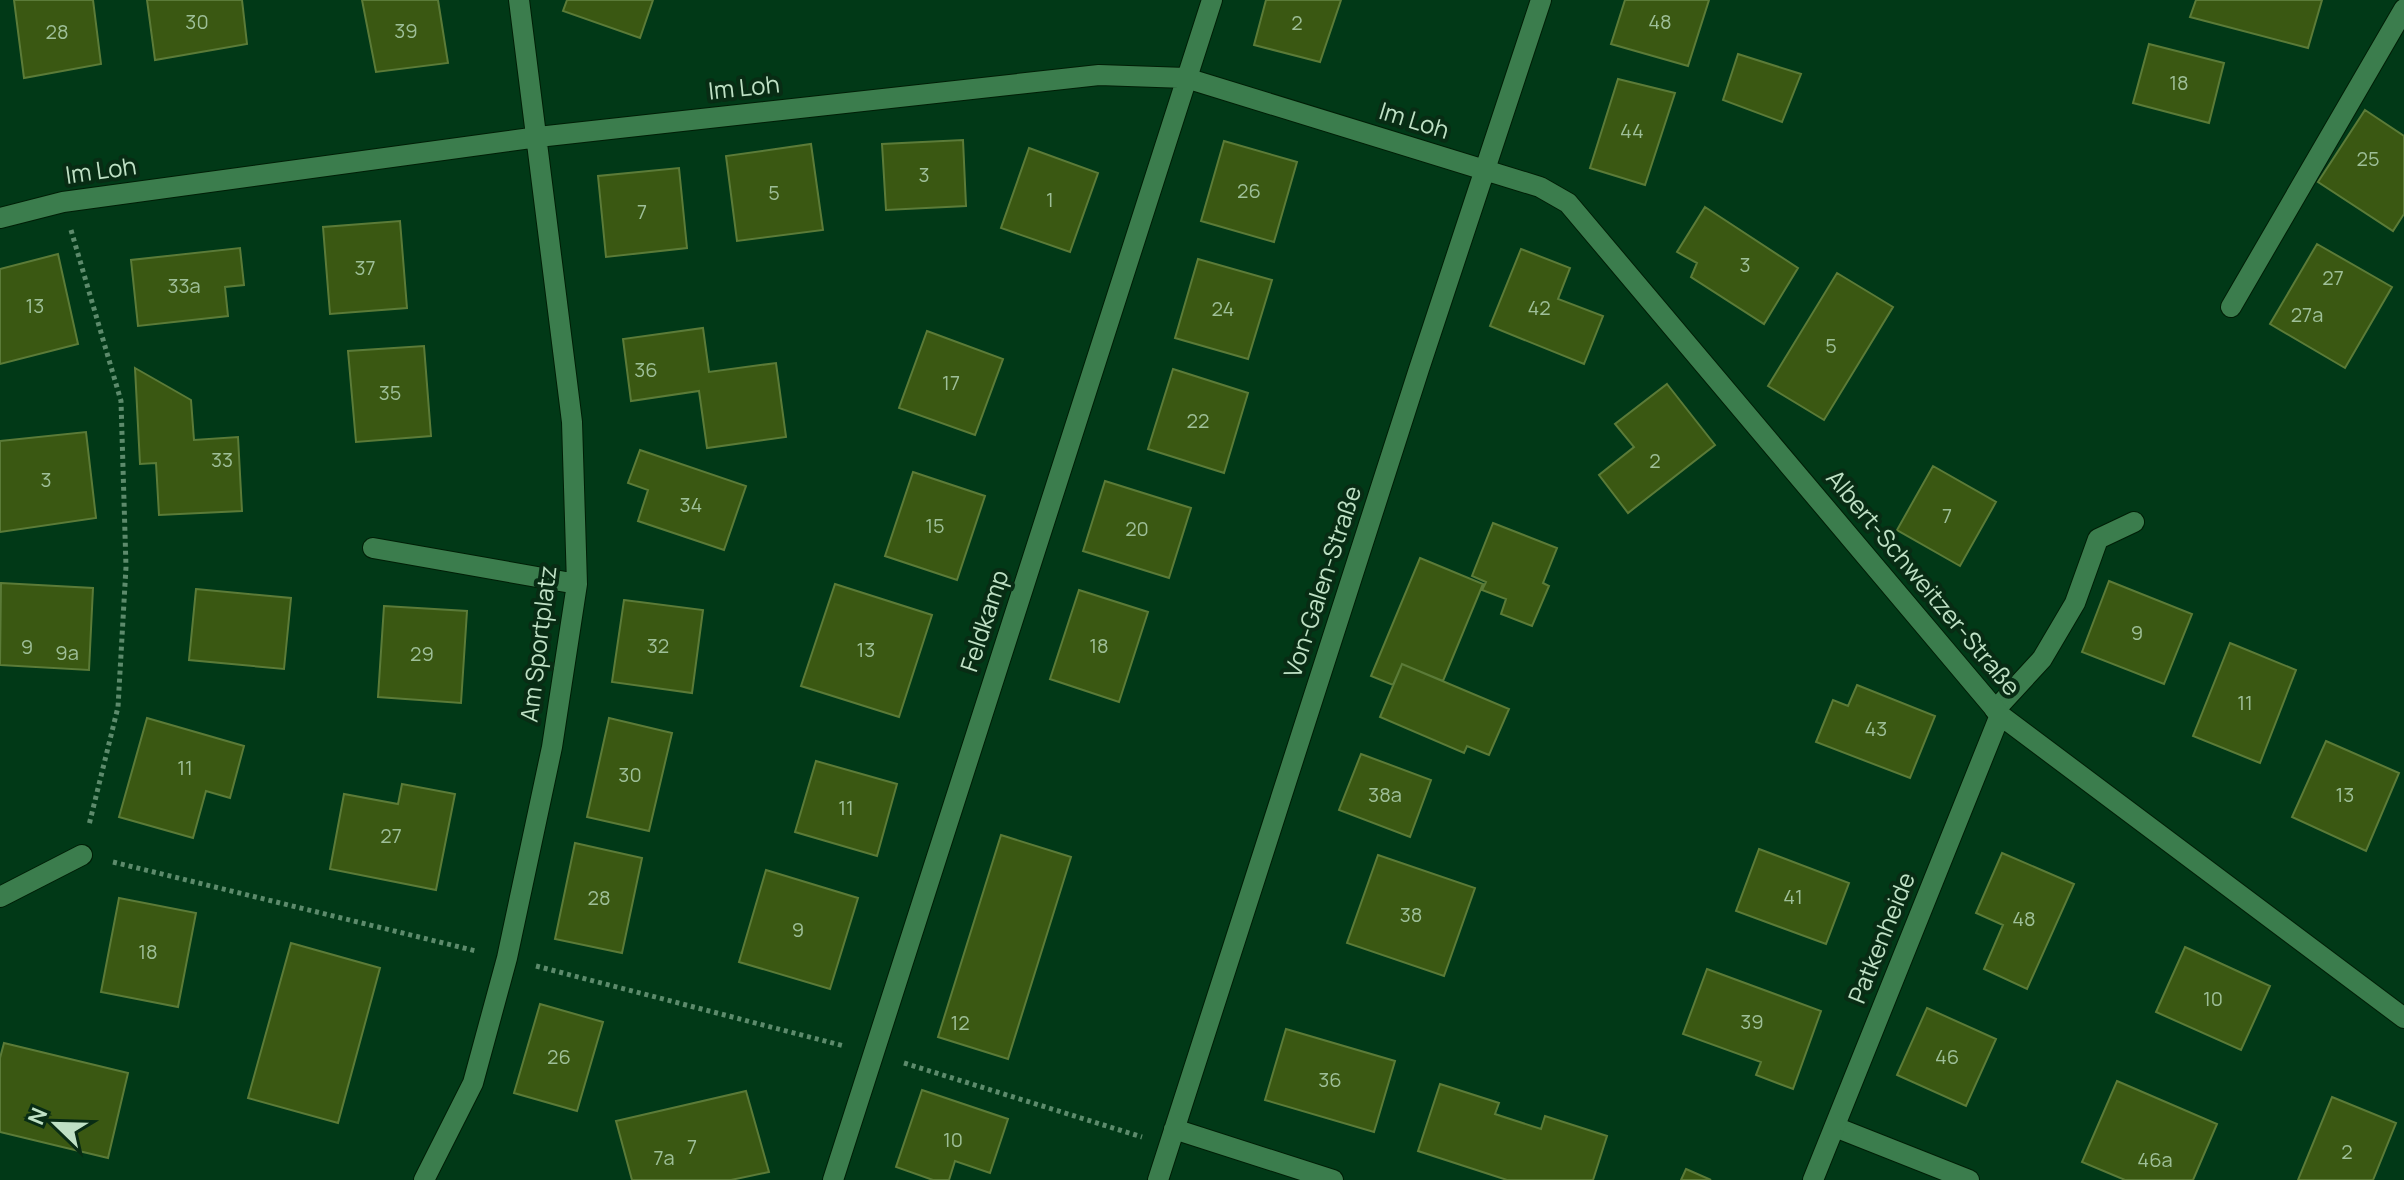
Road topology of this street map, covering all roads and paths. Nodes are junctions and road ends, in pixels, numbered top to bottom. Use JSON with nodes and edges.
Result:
{"nodes":[{"id":1,"x":519,"y":0,"type":"edge"},
{"id":2,"x":1212,"y":0,"type":"edge"},
{"id":3,"x":1541,"y":0,"type":"edge"},
{"id":4,"x":2404,"y":9,"type":"edge"},
{"id":5,"x":1186,"y":78,"type":"junction"},
{"id":6,"x":538,"y":137,"type":"junction"},
{"id":7,"x":1486,"y":170,"type":"junction"},
{"id":8,"x":63,"y":202,"type":"junction"},
{"id":9,"x":0,"y":218,"type":"edge"},
{"id":10,"x":2231,"y":307,"type":"dead end"},
{"id":11,"x":2134,"y":522,"type":"dead end"},
{"id":12,"x":373,"y":548,"type":"dead end"},
{"id":13,"x":577,"y":584,"type":"junction"},
{"id":14,"x":1997,"y":713,"type":"junction"},
{"id":15,"x":82,"y":855,"type":"junction"},
{"id":16,"x":0,"y":897,"type":"edge"},
{"id":17,"x":507,"y":958,"type":"junction"},
{"id":18,"x":2404,"y":1018,"type":"edge"},
{"id":19,"x":1835,"y":1127,"type":"junction"},
{"id":20,"x":1174,"y":1129,"type":"junction"},
{"id":21,"x":424,"y":1180,"type":"edge"},
{"id":22,"x":833,"y":1180,"type":"edge"},
{"id":23,"x":1158,"y":1180,"type":"edge"},
{"id":24,"x":1333,"y":1180,"type":"edge"},
{"id":25,"x":1813,"y":1180,"type":"edge"},
{"id":26,"x":1969,"y":1180,"type":"edge"}],
"edges":[{"from":1,"to":6,"type":"street","name":"Am Sportplatz"},
{"from":2,"to":5,"type":"street","name":"Feldkamp"},
{"from":3,"to":7,"type":"street","name":"Von-Galen-Straße"},
{"from":4,"to":10,"type":"street"},
{"from":5,"to":6,"type":"street","name":"Im Loh"},
{"from":5,"to":7,"type":"street","name":"Im Loh"},
{"from":5,"to":22,"type":"street","name":"Feldkamp"},
{"from":6,"to":8,"type":"street","name":"Im Loh"},
{"from":6,"to":13,"type":"street","name":"Am Sportplatz"},
{"from":7,"to":14,"type":"street","name":"Albert-Schweitzer-Straße"},
{"from":7,"to":20,"type":"street","name":"Von-Galen-Straße"},
{"from":8,"to":9,"type":"street","name":"Im Loh"},
{"from":8,"to":15,"type":"path"},
{"from":11,"to":14,"type":"street"},
{"from":12,"to":13,"type":"street"},
{"from":13,"to":17,"type":"street","name":"Am Sportplatz"},
{"from":14,"to":18,"type":"street","name":"Albert-Schweitzer-Straße"},
{"from":14,"to":19,"type":"street","name":"Patkenheide"},
{"from":15,"to":16,"type":"street"},
{"from":15,"to":17,"type":"path"},
{"from":17,"to":21,"type":"street","name":"Am Sportplatz"},
{"from":19,"to":25,"type":"street","name":"Patkenheide"},
{"from":19,"to":26,"type":"street"},
{"from":20,"to":23,"type":"street","name":"Von-Galen-Straße"},
{"from":20,"to":24,"type":"street"}]}
